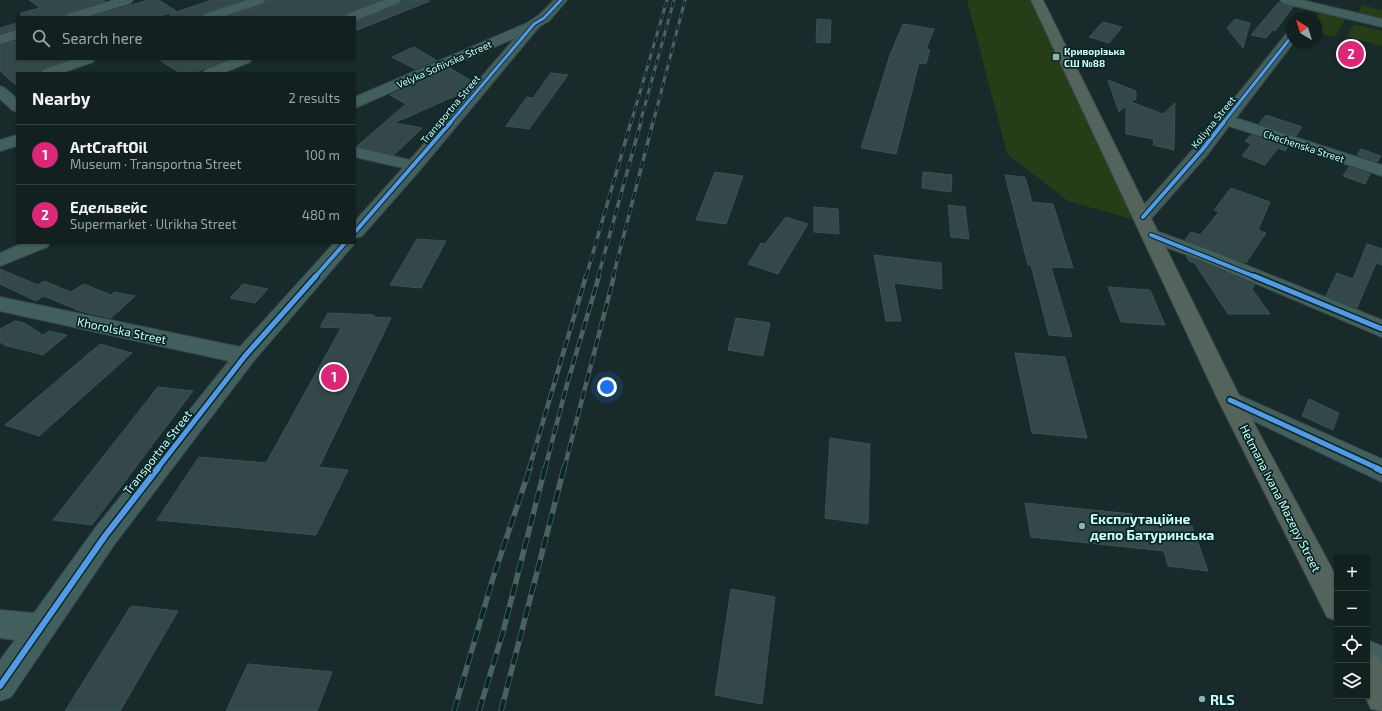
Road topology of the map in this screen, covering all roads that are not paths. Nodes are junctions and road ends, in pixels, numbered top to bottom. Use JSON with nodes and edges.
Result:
{"nodes":[{"id":1,"x":127,"y":0,"type":"edge"},
{"id":2,"x":258,"y":0,"type":"edge"},
{"id":3,"x":395,"y":0,"type":"edge"},
{"id":4,"x":561,"y":0,"type":"edge"},
{"id":5,"x":1037,"y":0,"type":"edge"},
{"id":6,"x":1286,"y":0,"type":"edge"},
{"id":7,"x":1317,"y":4,"type":"edge"},
{"id":8,"x":1311,"y":12,"type":"edge"},
{"id":9,"x":75,"y":16,"type":"edge"},
{"id":10,"x":212,"y":16,"type":"edge"},
{"id":11,"x":355,"y":16,"type":"edge"},
{"id":12,"x":1382,"y":23,"type":"edge"},
{"id":13,"x":534,"y":24,"type":"junction"},
{"id":14,"x":16,"y":34,"type":"edge"},
{"id":15,"x":0,"y":40,"type":"edge"},
{"id":16,"x":1286,"y":44,"type":"edge"},
{"id":17,"x":85,"y":60,"type":"edge"},
{"id":18,"x":242,"y":60,"type":"edge"},
{"id":19,"x":51,"y":72,"type":"edge"},
{"id":20,"x":212,"y":72,"type":"edge"},
{"id":21,"x":4,"y":89,"type":"edge"},
{"id":22,"x":356,"y":103,"type":"edge"},
{"id":23,"x":16,"y":106,"type":"edge"},
{"id":24,"x":1227,"y":120,"type":"junction"},
{"id":25,"x":16,"y":140,"type":"edge"},
{"id":26,"x":0,"y":146,"type":"edge"},
{"id":27,"x":356,"y":152,"type":"edge"},
{"id":28,"x":414,"y":166,"type":"junction"},
{"id":29,"x":1382,"y":171,"type":"edge"},
{"id":30,"x":1143,"y":217,"type":"junction"},
{"id":31,"x":356,"y":231,"type":"edge"},
{"id":32,"x":1152,"y":235,"type":"junction"},
{"id":33,"x":38,"y":244,"type":"edge"},
{"id":34,"x":344,"y":244,"type":"edge"},
{"id":35,"x":0,"y":260,"type":"edge"},
{"id":36,"x":0,"y":304,"type":"edge"},
{"id":37,"x":1382,"y":329,"type":"edge"},
{"id":38,"x":245,"y":356,"type":"junction"},
{"id":39,"x":1230,"y":400,"type":"junction"},
{"id":40,"x":1382,"y":471,"type":"edge"},
{"id":41,"x":1334,"y":601,"type":"edge"},
{"id":42,"x":0,"y":624,"type":"edge"},
{"id":43,"x":40,"y":628,"type":"junction"},
{"id":44,"x":1370,"y":656,"type":"edge"},
{"id":45,"x":1382,"y":661,"type":"edge"},
{"id":46,"x":1370,"y":673,"type":"edge"},
{"id":47,"x":0,"y":686,"type":"edge"},
{"id":48,"x":1382,"y":698,"type":"edge"}],
"edges":[{"from":1,"to":9,"type":"street"},
{"from":2,"to":10,"type":"street"},
{"from":3,"to":11,"type":"street"},
{"from":4,"to":13,"type":"street","name":"Transportna Street"},
{"from":5,"to":30,"type":"main road","name":"Hetmana Ivana Mazepy Street"},
{"from":6,"to":7,"type":"street"},
{"from":7,"to":8,"type":"street"},
{"from":7,"to":12,"type":"street"},
{"from":13,"to":22,"type":"street","name":"Velyka Sofiivska Street"},
{"from":13,"to":28,"type":"street","name":"Transportna Street"},
{"from":14,"to":15,"type":"street"},
{"from":16,"to":24,"type":"street","name":"Koliyna Street"},
{"from":17,"to":19,"type":"street"},
{"from":18,"to":20,"type":"street"},
{"from":21,"to":23,"type":"street"},
{"from":24,"to":29,"type":"street","name":"Chechenska Street"},
{"from":24,"to":30,"type":"street","name":"Koliyna Street"},
{"from":25,"to":26,"type":"street"},
{"from":27,"to":28,"type":"street"},
{"from":28,"to":31,"type":"street","name":"Transportna Street"},
{"from":30,"to":32,"type":"main road","name":"Hetmana Ivana Mazepy Street"},
{"from":32,"to":37,"type":"street"},
{"from":32,"to":39,"type":"main road","name":"Hetmana Ivana Mazepy Street"},
{"from":33,"to":35,"type":"street"},
{"from":34,"to":38,"type":"street","name":"Transportna Street"},
{"from":36,"to":38,"type":"street","name":"Khorolska Street"},
{"from":38,"to":43,"type":"street","name":"Transportna Street"},
{"from":39,"to":40,"type":"street"},
{"from":39,"to":41,"type":"main road","name":"Hetmana Ivana Mazepy Street"},
{"from":42,"to":43,"type":"street"},
{"from":43,"to":47,"type":"street","name":"Transportna Street"},
{"from":44,"to":45,"type":"street"},
{"from":46,"to":48,"type":"main road"}]}
